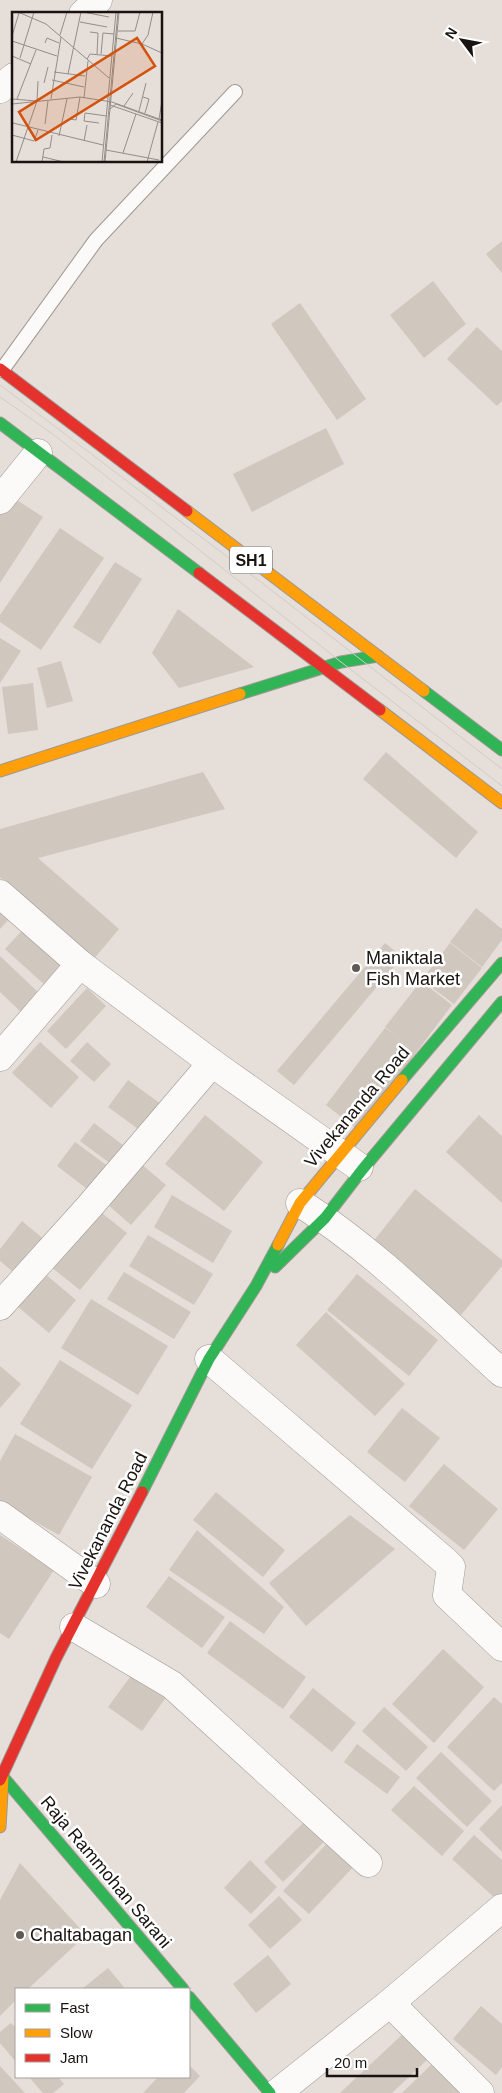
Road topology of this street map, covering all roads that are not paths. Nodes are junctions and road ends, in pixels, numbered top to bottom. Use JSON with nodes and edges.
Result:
{"nodes":[{"id":1,"x":98,"y":0,"type":"edge"},
{"id":2,"x":85,"y":12,"type":"edge"},
{"id":3,"x":0,"y":62,"type":"edge"},
{"id":4,"x":12,"y":73,"type":"edge"},
{"id":5,"x":12,"y":77,"type":"edge"},
{"id":6,"x":0,"y":89,"type":"edge"},
{"id":7,"x":235,"y":92,"type":"dead end"},
{"id":8,"x":1,"y":370,"type":"edge"},
{"id":9,"x":0,"y":423,"type":"edge"},
{"id":10,"x":38,"y":453,"type":"junction"},
{"id":11,"x":0,"y":500,"type":"edge"},
{"id":12,"x":378,"y":656,"type":"junction"},
{"id":13,"x":324,"y":668,"type":"junction"},
{"id":14,"x":502,"y":750,"type":"edge"},
{"id":15,"x":0,"y":771,"type":"edge"},
{"id":16,"x":502,"y":802,"type":"edge"},
{"id":17,"x":0,"y":894,"type":"edge"},
{"id":18,"x":502,"y":963,"type":"edge"},
{"id":19,"x":80,"y":964,"type":"junction"},
{"id":20,"x":502,"y":1002,"type":"edge"},
{"id":21,"x":0,"y":1057,"type":"edge"},
{"id":22,"x":212,"y":1063,"type":"junction"},
{"id":23,"x":340,"y":1153,"type":"junction"},
{"id":24,"x":362,"y":1170,"type":"junction"},
{"id":25,"x":300,"y":1203,"type":"junction"},
{"id":26,"x":324,"y":1218,"type":"junction"},
{"id":27,"x":256,"y":1286,"type":"junction"},
{"id":28,"x":0,"y":1306,"type":"edge"},
{"id":29,"x":208,"y":1359,"type":"junction"},
{"id":30,"x":502,"y":1373,"type":"edge"},
{"id":31,"x":0,"y":1515,"type":"edge"},
{"id":32,"x":96,"y":1584,"type":"junction"},
{"id":33,"x":74,"y":1626,"type":"junction"},
{"id":34,"x":502,"y":1647,"type":"edge"},
{"id":35,"x":1,"y":1777,"type":"edge"},
{"id":36,"x":0,"y":1827,"type":"edge"},
{"id":37,"x":368,"y":1863,"type":"dead end"},
{"id":38,"x":502,"y":1908,"type":"edge"},
{"id":39,"x":181,"y":1988,"type":"edge"},
{"id":40,"x":190,"y":1998,"type":"edge"},
{"id":41,"x":390,"y":2003,"type":"junction"},
{"id":42,"x":270,"y":2093,"type":"edge"},
{"id":43,"x":277,"y":2093,"type":"edge"},
{"id":44,"x":480,"y":2093,"type":"edge"}],
"edges":[{"from":1,"to":2,"type":"street"},
{"from":3,"to":4,"type":"street"},
{"from":5,"to":6,"type":"street"},
{"from":7,"to":8,"type":"lane"},
{"from":8,"to":12,"type":"main road","number":"SH1"},
{"from":9,"to":10,"type":"main road","number":"SH1"},
{"from":10,"to":11,"type":"street"},
{"from":10,"to":13,"type":"main road","number":"SH1"},
{"from":12,"to":13,"type":"main road"},
{"from":12,"to":14,"type":"main road","number":"SH1"},
{"from":13,"to":15,"type":"main road"},
{"from":13,"to":16,"type":"main road","number":"SH1"},
{"from":17,"to":19,"type":"street"},
{"from":18,"to":23,"type":"main road","name":"Vivekananda Road"},
{"from":19,"to":21,"type":"street"},
{"from":19,"to":22,"type":"street"},
{"from":20,"to":24,"type":"main road","name":"Vivekananda Road"},
{"from":22,"to":23,"type":"street"},
{"from":22,"to":28,"type":"street"},
{"from":23,"to":24,"type":"street"},
{"from":23,"to":25,"type":"main road","name":"Vivekananda Road"},
{"from":24,"to":26,"type":"main road","name":"Vivekananda Road"},
{"from":25,"to":26,"type":"street"},
{"from":25,"to":27,"type":"main road","name":"Vivekananda Road"},
{"from":26,"to":27,"type":"main road","name":"Vivekananda Road"},
{"from":26,"to":30,"type":"street"},
{"from":27,"to":29,"type":"main road","name":"Vivekananda Road"},
{"from":29,"to":32,"type":"main road","name":"Vivekananda Road"},
{"from":29,"to":34,"type":"street"},
{"from":31,"to":32,"type":"street"},
{"from":32,"to":33,"type":"main road","name":"Vivekananda Road"},
{"from":33,"to":35,"type":"main road","name":"Vivekananda Road"},
{"from":33,"to":37,"type":"street"},
{"from":35,"to":36,"type":"main road","name":"Vivekananda Road"},
{"from":35,"to":39,"type":"main road","name":"Raja Rammohan Sarani"},
{"from":38,"to":41,"type":"street"},
{"from":40,"to":42,"type":"main road"},
{"from":41,"to":43,"type":"street"},
{"from":41,"to":44,"type":"street"}]}
